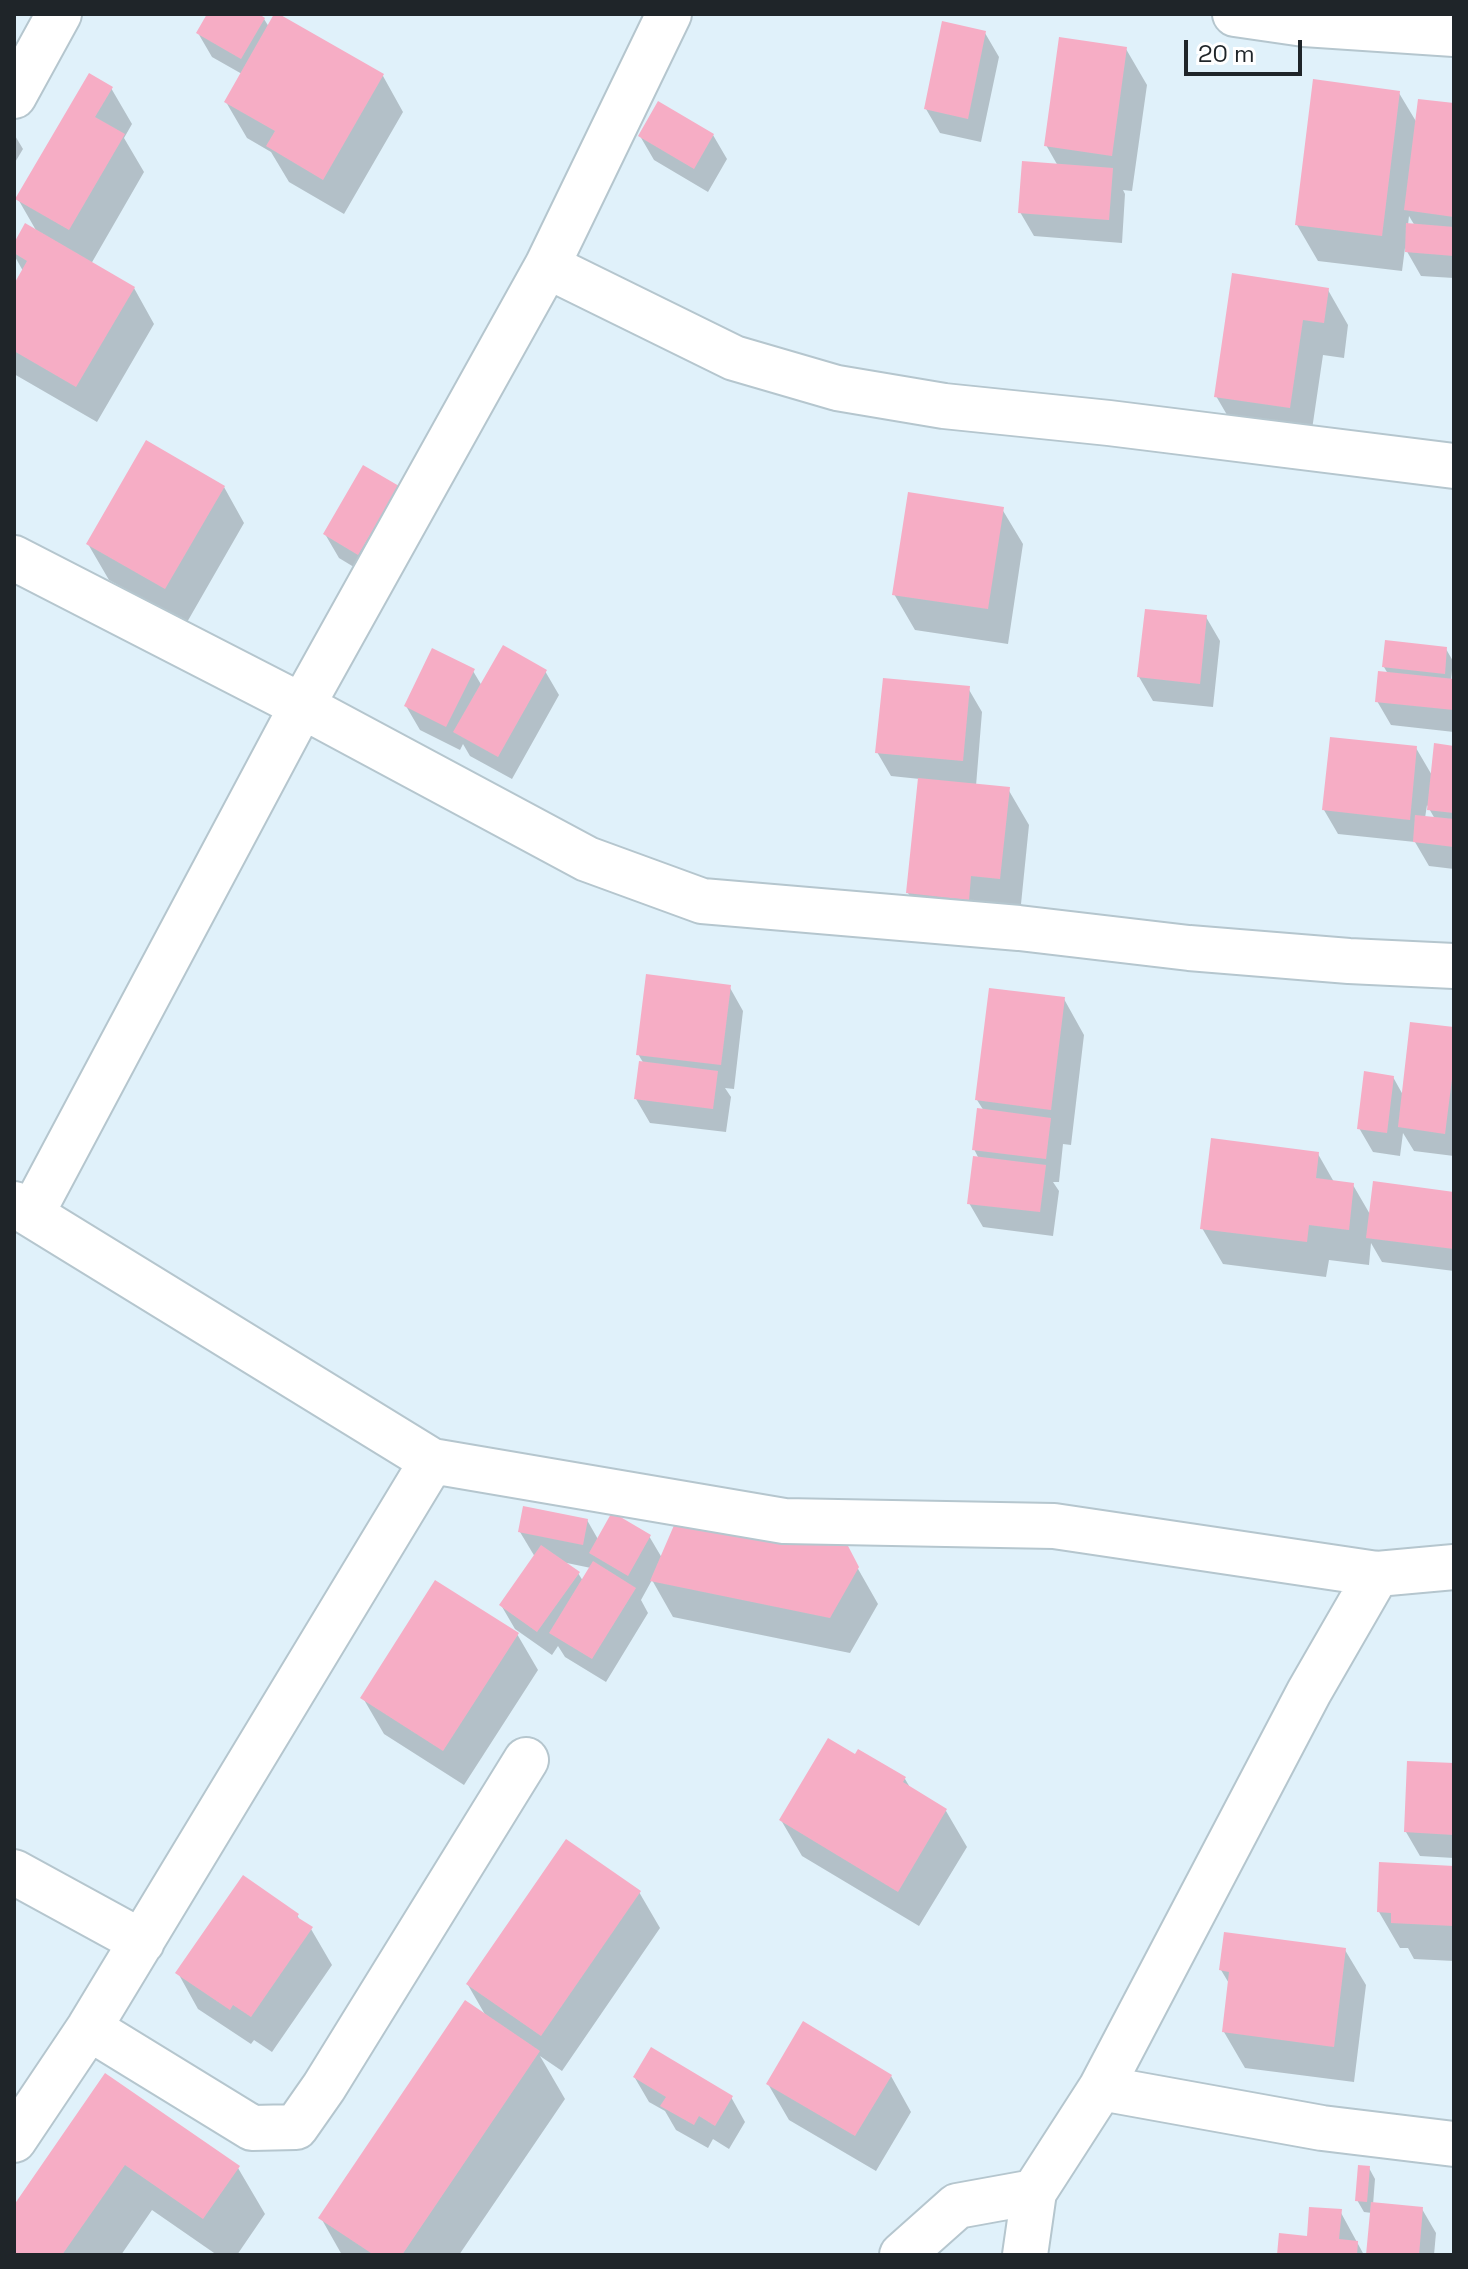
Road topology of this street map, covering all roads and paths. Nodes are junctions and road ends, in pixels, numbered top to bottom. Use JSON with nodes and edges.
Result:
{"nodes":[{"id":1,"x":59,"y":14,"type":"edge"},
{"id":2,"x":669,"y":14,"type":"edge"},
{"id":3,"x":1235,"y":14,"type":"edge"},
{"id":4,"x":1454,"y":34,"type":"edge"},
{"id":5,"x":14,"y":96,"type":"edge"},
{"id":6,"x":547,"y":266,"type":"junction"},
{"id":7,"x":1454,"y":466,"type":"edge"},
{"id":8,"x":14,"y":558,"type":"edge"},
{"id":9,"x":302,"y":706,"type":"junction"},
{"id":10,"x":1454,"y":966,"type":"edge"},
{"id":11,"x":23,"y":1209,"type":"edge"},
{"id":12,"x":432,"y":1461,"type":"junction"},
{"id":13,"x":1454,"y":1566,"type":"edge"},
{"id":14,"x":1377,"y":1574,"type":"junction"},
{"id":15,"x":526,"y":1760,"type":"dead end"},
{"id":16,"x":14,"y":1872,"type":"edge"},
{"id":17,"x":142,"y":1942,"type":"junction"},
{"id":18,"x":89,"y":2028,"type":"junction"},
{"id":19,"x":1101,"y":2088,"type":"junction"},
{"id":20,"x":14,"y":2140,"type":"edge"},
{"id":21,"x":1454,"y":2144,"type":"edge"},
{"id":22,"x":1034,"y":2192,"type":"junction"},
{"id":23,"x":902,"y":2255,"type":"edge"},
{"id":24,"x":1025,"y":2255,"type":"edge"}],
"edges":[{"from":1,"to":5,"type":"street"},
{"from":2,"to":6,"type":"street"},
{"from":3,"to":4,"type":"street"},
{"from":6,"to":7,"type":"street"},
{"from":6,"to":9,"type":"street"},
{"from":8,"to":9,"type":"street"},
{"from":9,"to":10,"type":"street"},
{"from":9,"to":11,"type":"street"},
{"from":11,"to":12,"type":"street"},
{"from":12,"to":14,"type":"street"},
{"from":12,"to":17,"type":"street"},
{"from":13,"to":14,"type":"street"},
{"from":14,"to":19,"type":"street"},
{"from":15,"to":18,"type":"street"},
{"from":16,"to":17,"type":"street"},
{"from":17,"to":18,"type":"street"},
{"from":18,"to":20,"type":"street"},
{"from":19,"to":21,"type":"street"},
{"from":19,"to":22,"type":"street"},
{"from":22,"to":23,"type":"street"},
{"from":22,"to":24,"type":"street"}]}
